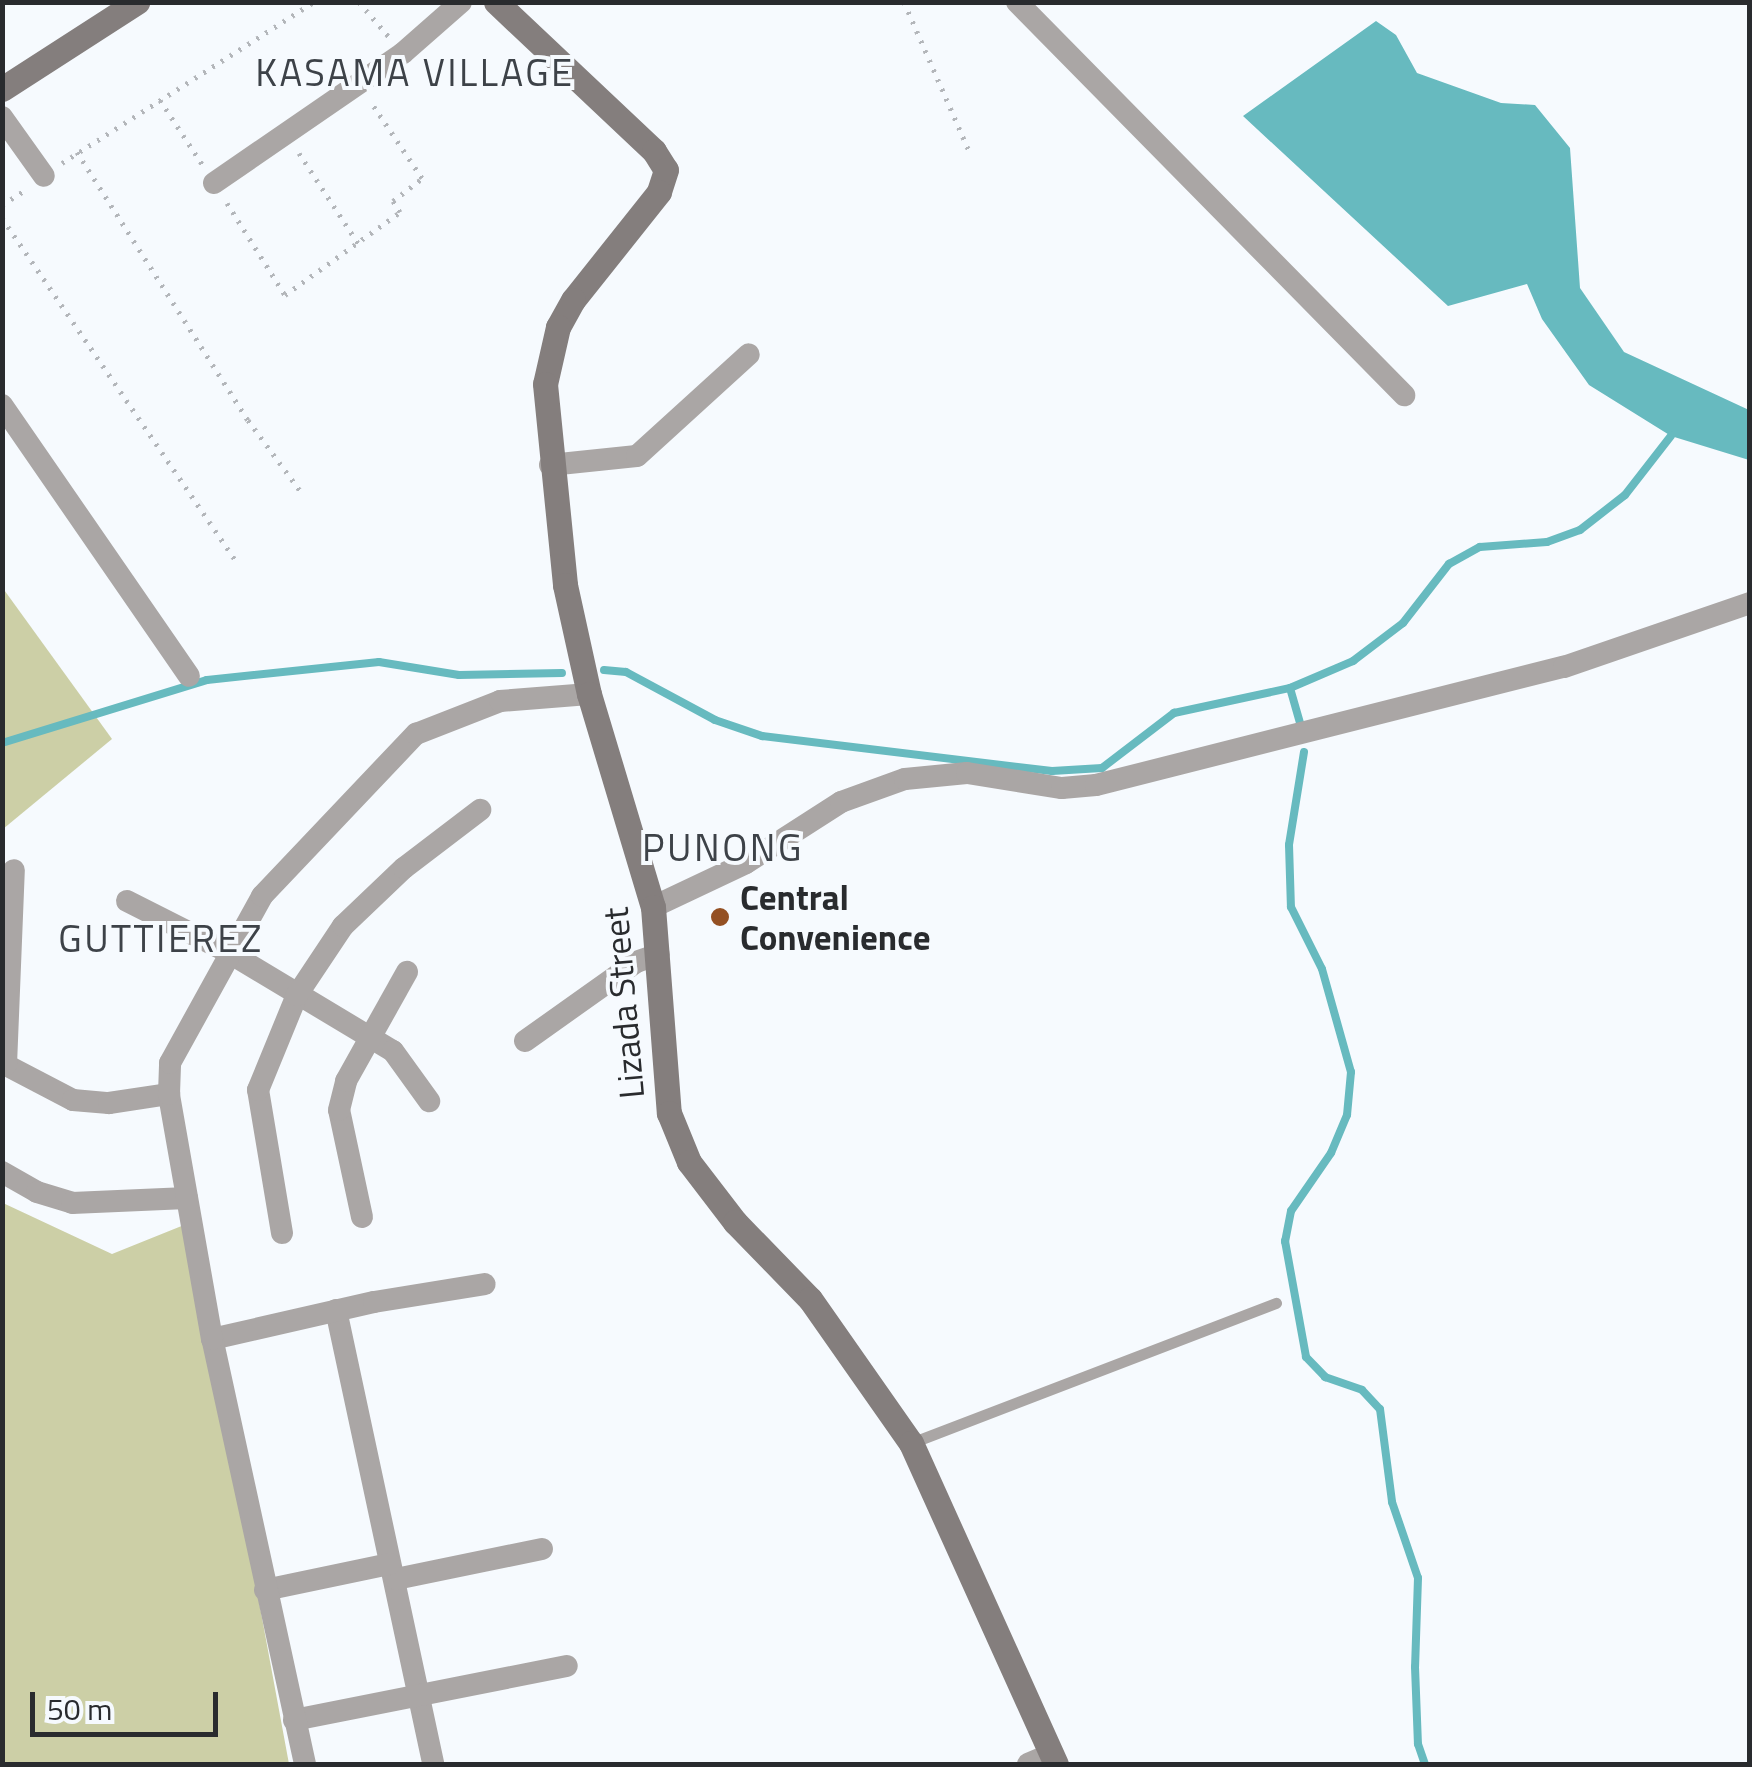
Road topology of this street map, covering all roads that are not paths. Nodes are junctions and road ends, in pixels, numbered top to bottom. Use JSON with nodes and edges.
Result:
{"nodes":[{"id":1,"x":137,"y":2,"type":"edge"},
{"id":2,"x":461,"y":2,"type":"edge"},
{"id":3,"x":496,"y":2,"type":"edge"},
{"id":4,"x":1017,"y":2,"type":"edge"},
{"id":5,"x":2,"y":89,"type":"edge"},
{"id":6,"x":2,"y":117,"type":"edge"},
{"id":7,"x":44,"y":176,"type":"road end"},
{"id":8,"x":214,"y":183,"type":"dead end"},
{"id":9,"x":749,"y":354,"type":"dead end"},
{"id":10,"x":1404,"y":395,"type":"dead end"},
{"id":11,"x":2,"y":404,"type":"edge"},
{"id":12,"x":550,"y":465,"type":"junction"},
{"id":13,"x":1750,"y":604,"type":"edge"},
{"id":14,"x":189,"y":676,"type":"dead end"},
{"id":15,"x":589,"y":694,"type":"junction"},
{"id":16,"x":480,"y":810,"type":"dead end"},
{"id":17,"x":14,"y":870,"type":"dead end"},
{"id":18,"x":127,"y":901,"type":"dead end"},
{"id":19,"x":653,"y":907,"type":"junction"},
{"id":20,"x":228,"y":952,"type":"junction"},
{"id":21,"x":659,"y":954,"type":"junction"},
{"id":22,"x":406,"y":972,"type":"dead end"},
{"id":23,"x":297,"y":995,"type":"junction"},
{"id":24,"x":370,"y":1036,"type":"junction"},
{"id":25,"x":525,"y":1041,"type":"dead end"},
{"id":26,"x":4,"y":1064,"type":"edge"},
{"id":27,"x":168,"y":1094,"type":"junction"},
{"id":28,"x":429,"y":1101,"type":"dead end"},
{"id":29,"x":2,"y":1172,"type":"edge"},
{"id":30,"x":187,"y":1198,"type":"junction"},
{"id":31,"x":362,"y":1217,"type":"dead end"},
{"id":32,"x":282,"y":1233,"type":"dead end"},
{"id":33,"x":486,"y":1284,"type":"dead end"},
{"id":34,"x":1276,"y":1303,"type":"dead end"},
{"id":35,"x":336,"y":1310,"type":"junction"},
{"id":36,"x":212,"y":1338,"type":"junction"},
{"id":37,"x":911,"y":1443,"type":"junction"},
{"id":38,"x":542,"y":1549,"type":"dead end"},
{"id":39,"x":392,"y":1571,"type":"junction"},
{"id":40,"x":265,"y":1590,"type":"junction"},
{"id":41,"x":567,"y":1666,"type":"dead end"},
{"id":42,"x":417,"y":1696,"type":"junction"},
{"id":43,"x":294,"y":1720,"type":"junction"},
{"id":44,"x":1045,"y":1761,"type":"edge"},
{"id":45,"x":305,"y":1764,"type":"edge"},
{"id":46,"x":433,"y":1764,"type":"edge"}],
"edges":[{"from":1,"to":5,"type":"street"},
{"from":2,"to":8,"type":"street"},
{"from":3,"to":12,"type":"street","name":"Lizada Street"},
{"from":4,"to":10,"type":"street"},
{"from":6,"to":7,"type":"street"},
{"from":9,"to":12,"type":"street"},
{"from":11,"to":14,"type":"street"},
{"from":12,"to":15,"type":"street","name":"Lizada Street"},
{"from":13,"to":19,"type":"street"},
{"from":15,"to":19,"type":"street","name":"Lizada Street"},
{"from":15,"to":20,"type":"street"},
{"from":16,"to":23,"type":"street"},
{"from":17,"to":26,"type":"street"},
{"from":18,"to":20,"type":"street"},
{"from":19,"to":21,"type":"street","name":"Lizada Street"},
{"from":20,"to":23,"type":"street"},
{"from":20,"to":27,"type":"street"},
{"from":21,"to":25,"type":"street"},
{"from":21,"to":37,"type":"street","name":"Lizada Street"},
{"from":22,"to":24,"type":"street"},
{"from":23,"to":24,"type":"street"},
{"from":23,"to":32,"type":"street"},
{"from":24,"to":28,"type":"street"},
{"from":24,"to":31,"type":"street"},
{"from":26,"to":27,"type":"street"},
{"from":27,"to":30,"type":"street"},
{"from":29,"to":30,"type":"street"},
{"from":30,"to":36,"type":"street"},
{"from":33,"to":35,"type":"street"},
{"from":34,"to":37,"type":"lane"},
{"from":35,"to":36,"type":"street"},
{"from":35,"to":39,"type":"street"},
{"from":36,"to":40,"type":"street"},
{"from":37,"to":44,"type":"street","name":"Lizada Street"},
{"from":38,"to":39,"type":"street"},
{"from":39,"to":40,"type":"street"},
{"from":39,"to":42,"type":"street"},
{"from":40,"to":43,"type":"street"},
{"from":41,"to":42,"type":"street"},
{"from":42,"to":43,"type":"street"},
{"from":42,"to":46,"type":"street"},
{"from":43,"to":45,"type":"street"}]}
